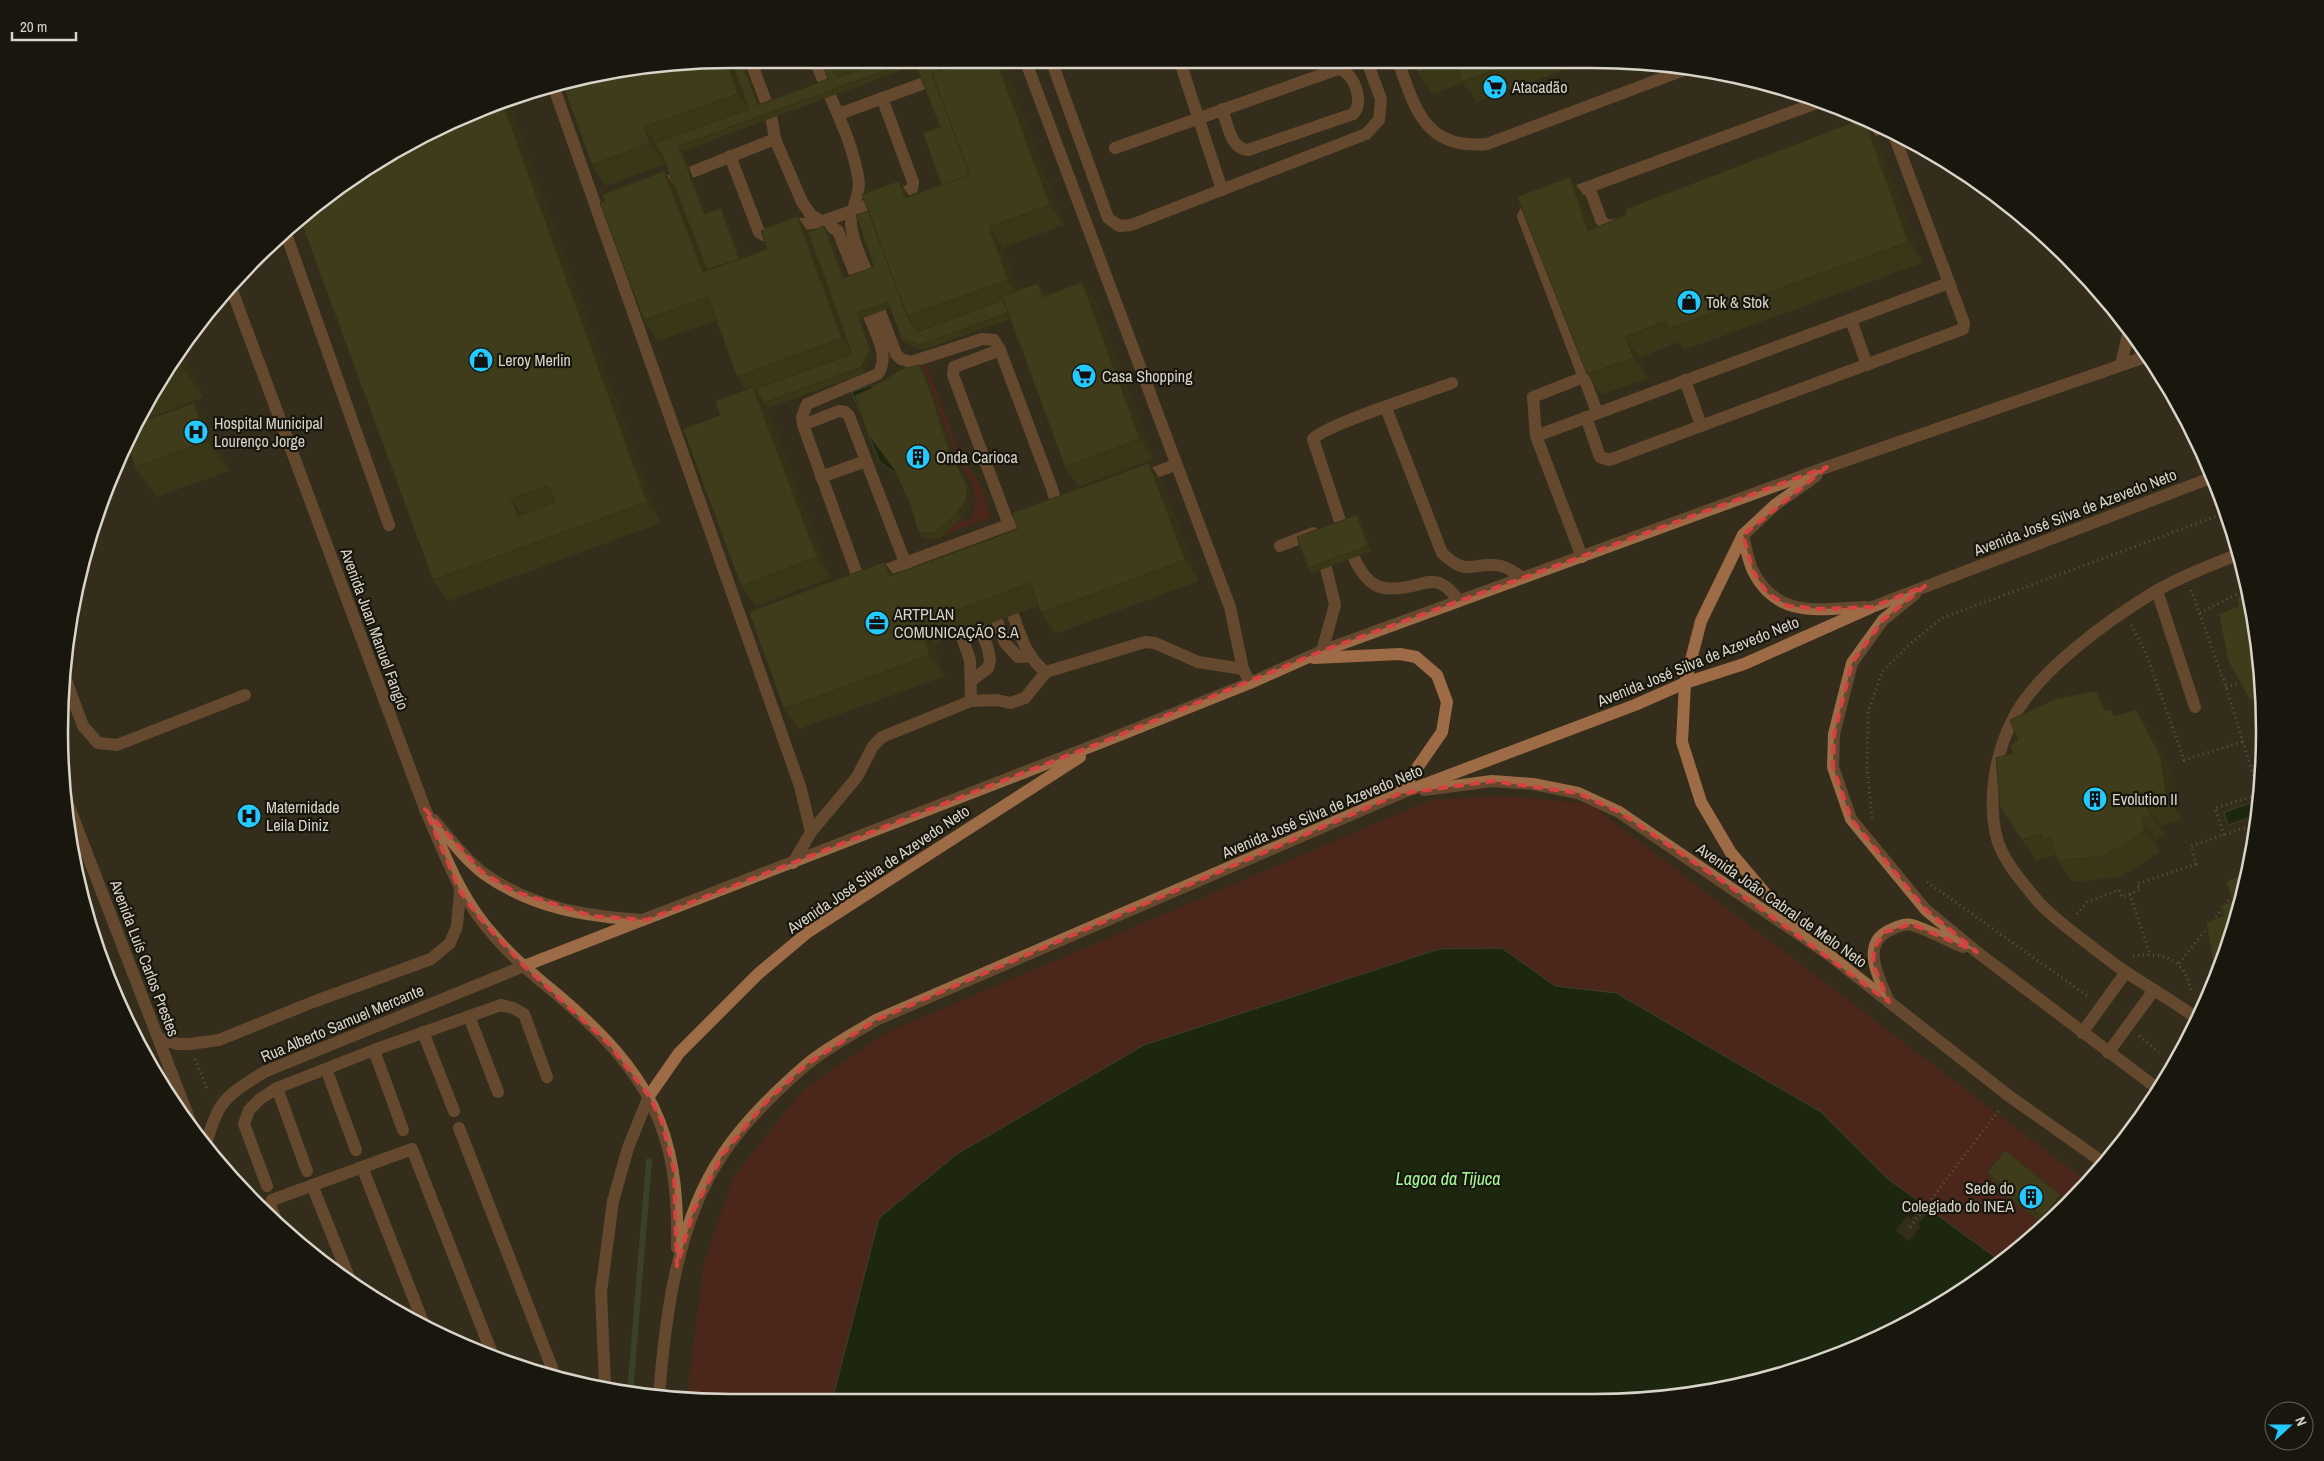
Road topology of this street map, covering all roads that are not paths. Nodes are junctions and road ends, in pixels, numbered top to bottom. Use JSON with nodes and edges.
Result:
{"nodes":[{"id":1,"x":753,"y":68,"type":"edge"},
{"id":2,"x":819,"y":68,"type":"edge"},
{"id":3,"x":1028,"y":68,"type":"edge"},
{"id":4,"x":1054,"y":68,"type":"edge"},
{"id":5,"x":1182,"y":68,"type":"edge"},
{"id":6,"x":1369,"y":68,"type":"edge"},
{"id":7,"x":1400,"y":68,"type":"edge"},
{"id":8,"x":1677,"y":73,"type":"edge"},
{"id":9,"x":951,"y":74,"type":"edge"},
{"id":10,"x":555,"y":91,"type":"edge"},
{"id":11,"x":882,"y":98,"type":"junction"},
{"id":12,"x":1812,"y":105,"type":"edge"},
{"id":13,"x":1222,"y":109,"type":"junction"},
{"id":14,"x":839,"y":114,"type":"junction"},
{"id":15,"x":1198,"y":118,"type":"junction"},
{"id":16,"x":1875,"y":131,"type":"edge"},
{"id":17,"x":775,"y":139,"type":"junction"},
{"id":18,"x":1845,"y":141,"type":"edge"},
{"id":19,"x":1896,"y":141,"type":"edge"},
{"id":20,"x":1115,"y":148,"type":"dead end"},
{"id":21,"x":730,"y":156,"type":"junction"},
{"id":22,"x":1589,"y":187,"type":"junction"},
{"id":23,"x":1222,"y":190,"type":"junction"},
{"id":24,"x":642,"y":191,"type":"edge"},
{"id":25,"x":854,"y":212,"type":"junction"},
{"id":26,"x":1634,"y":219,"type":"edge"},
{"id":27,"x":821,"y":222,"type":"junction"},
{"id":28,"x":287,"y":238,"type":"edge"},
{"id":29,"x":1949,"y":283,"type":"junction"},
{"id":30,"x":233,"y":292,"type":"edge"},
{"id":31,"x":1851,"y":320,"type":"junction"},
{"id":32,"x":2127,"y":338,"type":"edge"},
{"id":33,"x":1000,"y":350,"type":"junction"},
{"id":34,"x":2142,"y":358,"type":"edge"},
{"id":35,"x":1867,"y":364,"type":"junction"},
{"id":36,"x":2121,"y":365,"type":"junction"},
{"id":37,"x":1584,"y":377,"type":"junction"},
{"id":38,"x":1685,"y":380,"type":"junction"},
{"id":39,"x":1452,"y":383,"type":"dead end"},
{"id":40,"x":1386,"y":408,"type":"junction"},
{"id":41,"x":1591,"y":414,"type":"junction"},
{"id":42,"x":803,"y":425,"type":"junction"},
{"id":43,"x":1701,"y":425,"type":"junction"},
{"id":44,"x":1536,"y":436,"type":"junction"},
{"id":45,"x":866,"y":461,"type":"junction"},
{"id":46,"x":1175,"y":465,"type":"junction"},
{"id":47,"x":1827,"y":468,"type":"junction"},
{"id":48,"x":821,"y":477,"type":"junction"},
{"id":49,"x":2207,"y":479,"type":"edge"},
{"id":50,"x":1130,"y":482,"type":"edge"},
{"id":51,"x":389,"y":524,"type":"dead end"},
{"id":52,"x":1009,"y":525,"type":"junction"},
{"id":53,"x":984,"y":535,"type":"junction"},
{"id":54,"x":1743,"y":535,"type":"junction"},
{"id":55,"x":1280,"y":546,"type":"dead end"},
{"id":56,"x":989,"y":550,"type":"edge"},
{"id":57,"x":931,"y":555,"type":"junction"},
{"id":58,"x":2233,"y":556,"type":"edge"},
{"id":59,"x":1582,"y":557,"type":"junction"},
{"id":60,"x":1354,"y":558,"type":"edge"},
{"id":61,"x":906,"y":565,"type":"junction"},
{"id":62,"x":1326,"y":568,"type":"edge"},
{"id":63,"x":936,"y":569,"type":"edge"},
{"id":64,"x":1522,"y":578,"type":"junction"},
{"id":65,"x":1925,"y":586,"type":"junction"},
{"id":66,"x":2157,"y":591,"type":"junction"},
{"id":67,"x":1459,"y":600,"type":"junction"},
{"id":68,"x":1872,"y":607,"type":"junction"},
{"id":69,"x":1013,"y":615,"type":"dead end"},
{"id":70,"x":997,"y":621,"type":"dead end"},
{"id":71,"x":980,"y":627,"type":"dead end"},
{"id":72,"x":961,"y":634,"type":"dead end"},
{"id":73,"x":1322,"y":651,"type":"junction"},
{"id":74,"x":1031,"y":656,"type":"junction"},
{"id":75,"x":1308,"y":658,"type":"junction"},
{"id":76,"x":1243,"y":669,"type":"junction"},
{"id":77,"x":1046,"y":672,"type":"junction"},
{"id":78,"x":971,"y":681,"type":"junction"},
{"id":79,"x":1250,"y":683,"type":"junction"},
{"id":80,"x":1685,"y":683,"type":"junction"},
{"id":81,"x":69,"y":688,"type":"edge"},
{"id":82,"x":245,"y":695,"type":"dead end"},
{"id":83,"x":970,"y":701,"type":"junction"},
{"id":84,"x":2195,"y":707,"type":"dead end"},
{"id":85,"x":1105,"y":741,"type":"junction"},
{"id":86,"x":1399,"y":794,"type":"junction"},
{"id":87,"x":425,"y":809,"type":"junction"},
{"id":88,"x":73,"y":817,"type":"edge"},
{"id":89,"x":812,"y":832,"type":"junction"},
{"id":90,"x":793,"y":863,"type":"junction"},
{"id":91,"x":460,"y":890,"type":"junction"},
{"id":92,"x":646,"y":920,"type":"junction"},
{"id":93,"x":1976,"y":952,"type":"junction"},
{"id":94,"x":1828,"y":954,"type":"junction"},
{"id":95,"x":524,"y":966,"type":"junction"},
{"id":96,"x":2122,"y":970,"type":"junction"},
{"id":97,"x":2154,"y":990,"type":"junction"},
{"id":98,"x":1889,"y":1002,"type":"junction"},
{"id":99,"x":2192,"y":1015,"type":"edge"},
{"id":100,"x":469,"y":1016,"type":"junction"},
{"id":101,"x":423,"y":1032,"type":"junction"},
{"id":102,"x":2082,"y":1033,"type":"junction"},
{"id":103,"x":160,"y":1038,"type":"junction"},
{"id":104,"x":330,"y":1045,"type":"junction"},
{"id":105,"x":374,"y":1050,"type":"junction"},
{"id":106,"x":2108,"y":1053,"type":"junction"},
{"id":107,"x":331,"y":1067,"type":"junction"},
{"id":108,"x":546,"y":1078,"type":"dead end"},
{"id":109,"x":2153,"y":1086,"type":"edge"},
{"id":110,"x":276,"y":1088,"type":"junction"},
{"id":111,"x":498,"y":1092,"type":"dead end"},
{"id":112,"x":649,"y":1096,"type":"junction"},
{"id":113,"x":184,"y":1106,"type":"edge"},
{"id":114,"x":454,"y":1111,"type":"dead end"},
{"id":115,"x":459,"y":1128,"type":"dead end"},
{"id":116,"x":403,"y":1130,"type":"dead end"},
{"id":117,"x":208,"y":1138,"type":"edge"},
{"id":118,"x":356,"y":1150,"type":"dead end"},
{"id":119,"x":2098,"y":1160,"type":"edge"},
{"id":120,"x":362,"y":1167,"type":"junction"},
{"id":121,"x":307,"y":1172,"type":"dead end"},
{"id":122,"x":312,"y":1185,"type":"junction"},
{"id":123,"x":267,"y":1186,"type":"dead end"},
{"id":124,"x":271,"y":1207,"type":"edge"},
{"id":125,"x":677,"y":1266,"type":"junction"},
{"id":126,"x":346,"y":1270,"type":"edge"},
{"id":127,"x":421,"y":1316,"type":"edge"},
{"id":128,"x":490,"y":1348,"type":"edge"},
{"id":129,"x":552,"y":1369,"type":"edge"},
{"id":130,"x":605,"y":1382,"type":"edge"},
{"id":131,"x":660,"y":1389,"type":"edge"}],
"edges":[{"from":1,"to":17,"type":"street"},
{"from":2,"to":14,"type":"street"},
{"from":3,"to":46,"type":"street"},
{"from":4,"to":23,"type":"street"},
{"from":5,"to":15,"type":"street"},
{"from":6,"to":23,"type":"street"},
{"from":7,"to":8,"type":"street"},
{"from":9,"to":11,"type":"street"},
{"from":10,"to":89,"type":"street"},
{"from":11,"to":14,"type":"street"},
{"from":11,"to":25,"type":"street"},
{"from":12,"to":22,"type":"street"},
{"from":13,"to":13,"type":"street"},
{"from":13,"to":15,"type":"street"},
{"from":14,"to":25,"type":"street"},
{"from":15,"to":20,"type":"street"},
{"from":15,"to":23,"type":"street"},
{"from":16,"to":18,"type":"street"},
{"from":17,"to":21,"type":"street"},
{"from":17,"to":27,"type":"street"},
{"from":19,"to":29,"type":"street"},
{"from":21,"to":24,"type":"street"},
{"from":21,"to":27,"type":"street"},
{"from":22,"to":26,"type":"street"},
{"from":22,"to":37,"type":"street"},
{"from":25,"to":27,"type":"street"},
{"from":25,"to":27,"type":"street"},
{"from":28,"to":51,"type":"street"},
{"from":29,"to":31,"type":"street"},
{"from":29,"to":35,"type":"street"},
{"from":30,"to":87,"type":"street","name":"Avenida Juan Manuel Fangio"},
{"from":31,"to":35,"type":"street"},
{"from":31,"to":38,"type":"street"},
{"from":32,"to":36,"type":"street"},
{"from":33,"to":42,"type":"street"},
{"from":33,"to":52,"type":"street"},
{"from":33,"to":52,"type":"street"},
{"from":34,"to":36,"type":"street","name":"Avenida José Silva de Azevedo Neto"},
{"from":35,"to":43,"type":"street"},
{"from":36,"to":47,"type":"street","name":"Avenida José Silva de Azevedo Neto"},
{"from":37,"to":41,"type":"street"},
{"from":37,"to":44,"type":"street"},
{"from":38,"to":41,"type":"street"},
{"from":38,"to":43,"type":"street"},
{"from":39,"to":40,"type":"street"},
{"from":40,"to":55,"type":"street"},
{"from":40,"to":64,"type":"street"},
{"from":41,"to":43,"type":"street"},
{"from":41,"to":44,"type":"street"},
{"from":42,"to":45,"type":"street"},
{"from":42,"to":48,"type":"street"},
{"from":44,"to":59,"type":"street"},
{"from":45,"to":48,"type":"street"},
{"from":45,"to":61,"type":"street"},
{"from":46,"to":50,"type":"street"},
{"from":46,"to":76,"type":"street"},
{"from":47,"to":54,"type":"street"},
{"from":47,"to":59,"type":"street","name":"Avenida José Silva de Azevedo Neto"},
{"from":48,"to":61,"type":"street"},
{"from":49,"to":65,"type":"street","name":"Avenida José Silva de Azevedo Neto"},
{"from":52,"to":53,"type":"street"},
{"from":53,"to":56,"type":"street"},
{"from":53,"to":57,"type":"street"},
{"from":54,"to":68,"type":"street"},
{"from":54,"to":80,"type":"street"},
{"from":57,"to":61,"type":"street"},
{"from":57,"to":63,"type":"street"},
{"from":58,"to":66,"type":"street"},
{"from":59,"to":64,"type":"street","name":"Avenida José Silva de Azevedo Neto"},
{"from":60,"to":67,"type":"street"},
{"from":62,"to":73,"type":"street"},
{"from":64,"to":67,"type":"street","name":"Avenida José Silva de Azevedo Neto"},
{"from":65,"to":68,"type":"street","name":"Avenida José Silva de Azevedo Neto"},
{"from":65,"to":93,"type":"street"},
{"from":66,"to":84,"type":"street"},
{"from":66,"to":96,"type":"street"},
{"from":67,"to":73,"type":"street","name":"Avenida José Silva de Azevedo Neto"},
{"from":68,"to":80,"type":"street","name":"Avenida José Silva de Azevedo Neto"},
{"from":69,"to":74,"type":"street"},
{"from":70,"to":74,"type":"street"},
{"from":71,"to":78,"type":"street"},
{"from":72,"to":78,"type":"street"},
{"from":73,"to":75,"type":"street","name":"Avenida José Silva de Azevedo Neto"},
{"from":74,"to":77,"type":"street"},
{"from":75,"to":79,"type":"street","name":"Avenida José Silva de Azevedo Neto"},
{"from":75,"to":86,"type":"street"},
{"from":76,"to":77,"type":"street"},
{"from":76,"to":79,"type":"street"},
{"from":77,"to":83,"type":"street"},
{"from":78,"to":83,"type":"street"},
{"from":79,"to":85,"type":"street","name":"Avenida José Silva de Azevedo Neto"},
{"from":80,"to":86,"type":"street","name":"Avenida José Silva de Azevedo Neto"},
{"from":80,"to":94,"type":"street"},
{"from":81,"to":82,"type":"street"},
{"from":83,"to":89,"type":"street"},
{"from":85,"to":90,"type":"street","name":"Avenida José Silva de Azevedo Neto"},
{"from":85,"to":112,"type":"street","name":"Avenida José Silva de Azevedo Neto"},
{"from":86,"to":94,"type":"street","name":"Avenida João Cabral de Melo Neto"},
{"from":86,"to":125,"type":"street","name":"Avenida José Silva de Azevedo Neto"},
{"from":87,"to":91,"type":"street","name":"Avenida Juan Manuel Fangio"},
{"from":87,"to":92,"type":"street"},
{"from":88,"to":103,"type":"street","name":"Avenida Luís Carlos Prestes"},
{"from":89,"to":90,"type":"street"},
{"from":90,"to":92,"type":"street","name":"Avenida José Silva de Azevedo Neto"},
{"from":91,"to":95,"type":"street","name":"Avenida Juan Manuel Fangio"},
{"from":91,"to":103,"type":"street","name":"Rua Alberto Samuel Mercante"},
{"from":92,"to":95,"type":"street","name":"Avenida José Silva de Azevedo Neto"},
{"from":93,"to":98,"type":"street"},
{"from":93,"to":102,"type":"street"},
{"from":94,"to":98,"type":"street","name":"Avenida João Cabral de Melo Neto"},
{"from":95,"to":104,"type":"street","name":"Rua Alberto Samuel Mercante"},
{"from":95,"to":112,"type":"street","name":"Avenida Juan Manuel Fangio"},
{"from":96,"to":97,"type":"street"},
{"from":96,"to":102,"type":"street"},
{"from":97,"to":99,"type":"street"},
{"from":97,"to":106,"type":"street"},
{"from":98,"to":119,"type":"street","name":"Avenida João Cabral de Melo Neto"},
{"from":100,"to":101,"type":"street"},
{"from":100,"to":108,"type":"street"},
{"from":100,"to":111,"type":"street"},
{"from":101,"to":105,"type":"street"},
{"from":101,"to":114,"type":"street"},
{"from":102,"to":106,"type":"street"},
{"from":103,"to":113,"type":"street","name":"Avenida Luís Carlos Prestes"},
{"from":104,"to":107,"type":"street"},
{"from":104,"to":117,"type":"street","name":"Rua Alberto Samuel Mercante"},
{"from":105,"to":107,"type":"street"},
{"from":105,"to":116,"type":"street"},
{"from":106,"to":109,"type":"street"},
{"from":107,"to":110,"type":"street"},
{"from":107,"to":118,"type":"street"},
{"from":110,"to":121,"type":"street"},
{"from":110,"to":123,"type":"street"},
{"from":112,"to":125,"type":"street","name":"Avenida Juan Manuel Fangio"},
{"from":112,"to":130,"type":"street","name":"Avenida José Silva de Azevedo Neto"},
{"from":115,"to":129,"type":"street"},
{"from":120,"to":122,"type":"street"},
{"from":120,"to":127,"type":"street"},
{"from":120,"to":128,"type":"street"},
{"from":122,"to":124,"type":"street"},
{"from":122,"to":126,"type":"street"},
{"from":125,"to":131,"type":"street","name":"Avenida José Silva de Azevedo Neto"}]}
